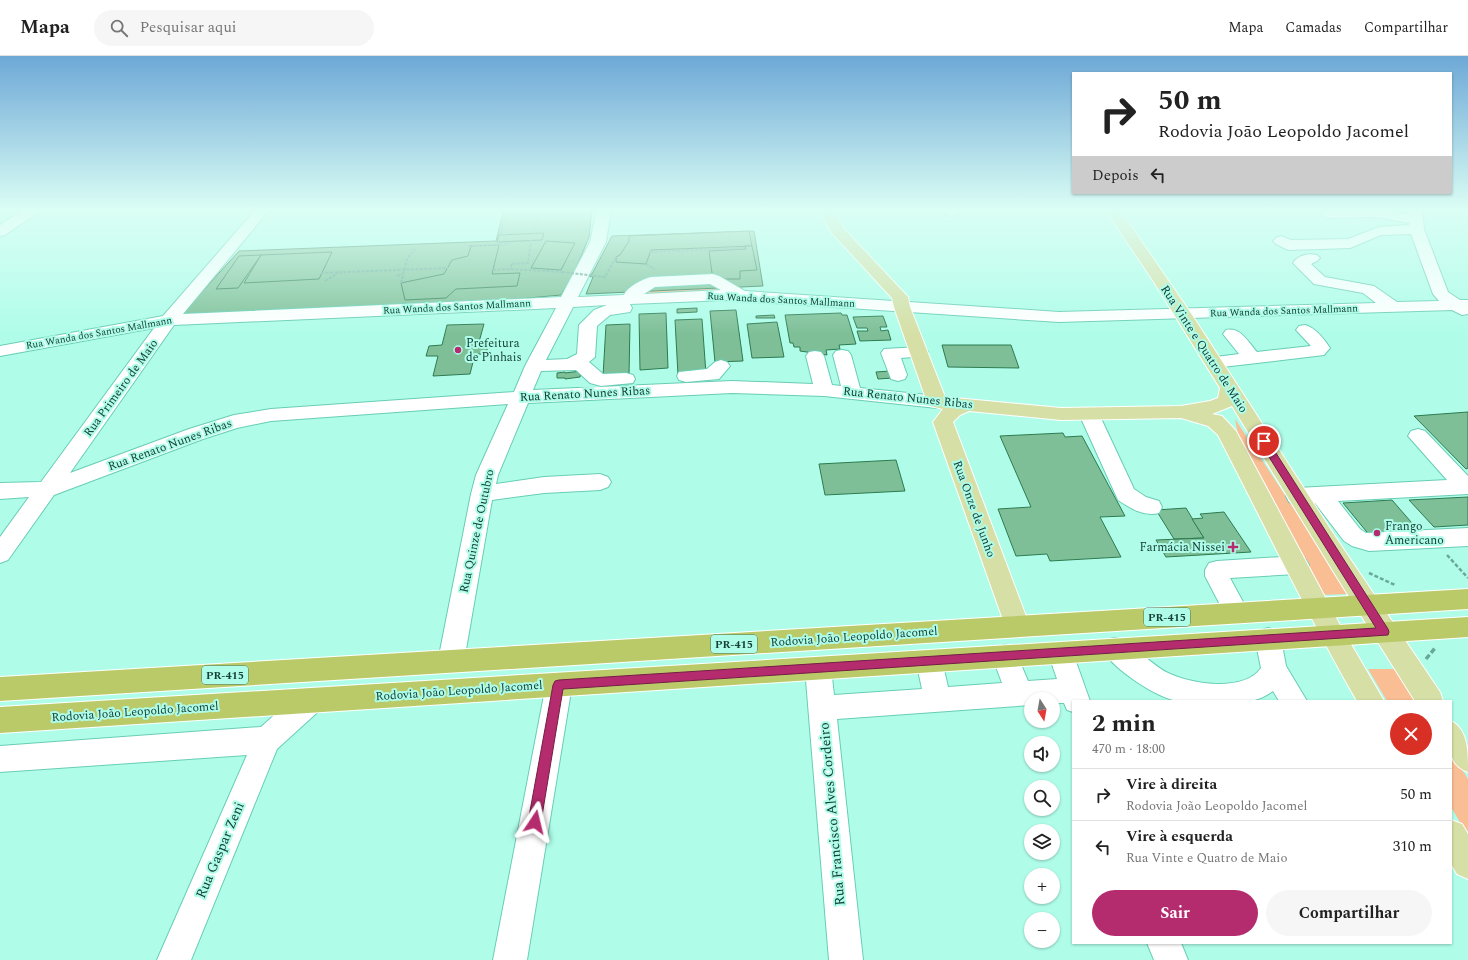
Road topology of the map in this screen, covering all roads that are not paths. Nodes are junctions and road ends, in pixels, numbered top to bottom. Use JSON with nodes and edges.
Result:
{"nodes":[{"id":1,"x":227,"y":251,"type":"edge"},
{"id":2,"x":593,"y":251,"type":"edge"},
{"id":3,"x":857,"y":251,"type":"edge"},
{"id":4,"x":1141,"y":251,"type":"edge"},
{"id":5,"x":1427,"y":251,"type":"edge"},
{"id":6,"x":1312,"y":258,"type":"dead end"},
{"id":7,"x":568,"y":302,"type":"junction"},
{"id":8,"x":763,"y":305,"type":"dead end"},
{"id":9,"x":902,"y":307,"type":"junction"},
{"id":10,"x":1393,"y":307,"type":"junction"},
{"id":11,"x":1464,"y":308,"type":"edge"},
{"id":12,"x":1182,"y":314,"type":"junction"},
{"id":13,"x":630,"y":319,"type":"dead end"},
{"id":14,"x":169,"y":320,"type":"junction"},
{"id":15,"x":590,"y":328,"type":"junction"},
{"id":16,"x":1305,"y":330,"type":"dead end"},
{"id":17,"x":1232,"y":334,"type":"dead end"},
{"id":18,"x":0,"y":351,"type":"edge"},
{"id":19,"x":919,"y":352,"type":"junction"},
{"id":20,"x":816,"y":356,"type":"dead end"},
{"id":21,"x":842,"y":356,"type":"dead end"},
{"id":22,"x":1252,"y":358,"type":"junction"},
{"id":23,"x":1214,"y":362,"type":"junction"},
{"id":24,"x":571,"y":364,"type":"junction"},
{"id":25,"x":534,"y":366,"type":"junction"},
{"id":26,"x":721,"y":366,"type":"dead end"},
{"id":27,"x":898,"y":376,"type":"dead end"},
{"id":28,"x":1230,"y":387,"type":"junction"},
{"id":29,"x":824,"y":390,"type":"junction"},
{"id":30,"x":852,"y":392,"type":"junction"},
{"id":31,"x":522,"y":397,"type":"junction"},
{"id":32,"x":936,"y":402,"type":"junction"},
{"id":33,"x":968,"y":404,"type":"junction"},
{"id":34,"x":1181,"y":412,"type":"junction"},
{"id":35,"x":1089,"y":414,"type":"junction"},
{"id":36,"x":1418,"y":436,"type":"dead end"},
{"id":37,"x":600,"y":482,"type":"dead end"},
{"id":38,"x":1467,"y":486,"type":"edge"},
{"id":39,"x":48,"y":489,"type":"junction"},
{"id":40,"x":0,"y":491,"type":"edge"},
{"id":41,"x":482,"y":494,"type":"junction"},
{"id":42,"x":1320,"y":494,"type":"junction"},
{"id":43,"x":1297,"y":496,"type":"junction"},
{"id":44,"x":1151,"y":507,"type":"dead end"},
{"id":45,"x":1468,"y":537,"type":"edge"},
{"id":46,"x":0,"y":554,"type":"edge"},
{"id":47,"x":1297,"y":565,"type":"junction"},
{"id":48,"x":1468,"y":599,"type":"edge"},
{"id":49,"x":1368,"y":605,"type":"junction"},
{"id":50,"x":1317,"y":608,"type":"junction"},
{"id":51,"x":1237,"y":613,"type":"junction"},
{"id":52,"x":1017,"y":627,"type":"junction"},
{"id":53,"x":1468,"y":627,"type":"edge"},
{"id":54,"x":1384,"y":632,"type":"junction"},
{"id":55,"x":1332,"y":635,"type":"junction"},
{"id":56,"x":1268,"y":639,"type":"junction"},
{"id":57,"x":1115,"y":649,"type":"junction"},
{"id":58,"x":1061,"y":653,"type":"junction"},
{"id":59,"x":1005,"y":656,"type":"junction"},
{"id":60,"x":929,"y":661,"type":"junction"},
{"id":61,"x":451,"y":662,"type":"junction"},
{"id":62,"x":818,"y":668,"type":"junction"},
{"id":63,"x":1274,"y":669,"type":"junction"},
{"id":64,"x":559,"y":685,"type":"junction"},
{"id":65,"x":0,"y":689,"type":"edge"},
{"id":66,"x":445,"y":692,"type":"junction"},
{"id":67,"x":1019,"y":694,"type":"junction"},
{"id":68,"x":1075,"y":695,"type":"edge"},
{"id":69,"x":938,"y":699,"type":"junction"},
{"id":70,"x":312,"y":700,"type":"junction"},
{"id":71,"x":1293,"y":700,"type":"edge"},
{"id":72,"x":1370,"y":700,"type":"edge"},
{"id":73,"x":1429,"y":700,"type":"edge"},
{"id":74,"x":822,"y":708,"type":"junction"},
{"id":75,"x":0,"y":720,"type":"edge"},
{"id":76,"x":1452,"y":736,"type":"edge"},
{"id":77,"x":267,"y":740,"type":"junction"},
{"id":78,"x":0,"y":758,"type":"edge"},
{"id":79,"x":1468,"y":760,"type":"edge"},
{"id":80,"x":1452,"y":837,"type":"edge"},
{"id":81,"x":1468,"y":863,"type":"edge"},
{"id":82,"x":1164,"y":944,"type":"edge"},
{"id":83,"x":174,"y":960,"type":"edge"},
{"id":84,"x":510,"y":960,"type":"edge"},
{"id":85,"x":846,"y":960,"type":"edge"},
{"id":86,"x":1170,"y":960,"type":"edge"}],
"edges":[{"from":1,"to":14,"type":"street","name":"Rua Primeiro de Maio"},
{"from":2,"to":7,"type":"street","name":"Rua Quinze de Outubro"},
{"from":3,"to":9,"type":"main road"},
{"from":4,"to":12,"type":"main road","name":"Rua Vinte e Quatro de Maio"},
{"from":5,"to":11,"type":"street"},
{"from":6,"to":10,"type":"street"},
{"from":7,"to":9,"type":"street","name":"Rua Wanda dos Santos Mallmann"},
{"from":7,"to":14,"type":"street","name":"Rua Wanda dos Santos Mallmann"},
{"from":7,"to":25,"type":"street","name":"Rua Quinze de Outubro"},
{"from":8,"to":15,"type":"street"},
{"from":9,"to":12,"type":"street","name":"Rua Wanda dos Santos Mallmann"},
{"from":9,"to":19,"type":"main road"},
{"from":10,"to":11,"type":"street","name":"Rua Wanda dos Santos Mallmann"},
{"from":10,"to":12,"type":"street","name":"Rua Wanda dos Santos Mallmann"},
{"from":12,"to":23,"type":"main road","name":"Rua Vinte e Quatro de Maio"},
{"from":13,"to":15,"type":"street"},
{"from":14,"to":18,"type":"street","name":"Rua Wanda dos Santos Mallmann"},
{"from":14,"to":39,"type":"street","name":"Rua Primeiro de Maio"},
{"from":15,"to":24,"type":"street"},
{"from":16,"to":22,"type":"street"},
{"from":17,"to":22,"type":"street"},
{"from":19,"to":27,"type":"street"},
{"from":19,"to":32,"type":"main road"},
{"from":20,"to":29,"type":"street"},
{"from":21,"to":30,"type":"street"},
{"from":22,"to":23,"type":"street"},
{"from":23,"to":28,"type":"main road","name":"Rua Vinte e Quatro de Maio"},
{"from":24,"to":25,"type":"street"},
{"from":24,"to":26,"type":"street"},
{"from":25,"to":31,"type":"street","name":"Rua Quinze de Outubro"},
{"from":28,"to":34,"type":"main road"},
{"from":28,"to":43,"type":"main road","name":"Rua Vinte e Quatro de Maio"},
{"from":29,"to":30,"type":"street","name":"Rua Renato Nunes Ribas"},
{"from":29,"to":31,"type":"street","name":"Rua Renato Nunes Ribas"},
{"from":30,"to":32,"type":"street","name":"Rua Renato Nunes Ribas"},
{"from":31,"to":39,"type":"street","name":"Rua Renato Nunes Ribas"},
{"from":31,"to":41,"type":"street","name":"Rua Quinze de Outubro"},
{"from":32,"to":33,"type":"main road","name":"Rua Renato Nunes Ribas"},
{"from":33,"to":35,"type":"main road","name":"Rua Renato Nunes Ribas"},
{"from":33,"to":52,"type":"main road","name":"Rua Onze de Junho"},
{"from":34,"to":35,"type":"main road","name":"Rua Renato Nunes Ribas"},
{"from":34,"to":47,"type":"main road"},
{"from":35,"to":44,"type":"street"},
{"from":36,"to":38,"type":"street"},
{"from":37,"to":41,"type":"street"},
{"from":38,"to":42,"type":"street"},
{"from":39,"to":40,"type":"street","name":"Rua Renato Nunes Ribas"},
{"from":39,"to":46,"type":"street","name":"Rua Primeiro de Maio"},
{"from":41,"to":61,"type":"street","name":"Rua Quinze de Outubro"},
{"from":42,"to":43,"type":"street"},
{"from":42,"to":45,"type":"street"},
{"from":43,"to":49,"type":"main road","name":"Rua Vinte e Quatro de Maio"},
{"from":47,"to":50,"type":"main road"},
{"from":47,"to":51,"type":"street"},
{"from":48,"to":49,"type":"highway","name":"Rodovia João Leopoldo Jacomel","number":"PR-415"},
{"from":49,"to":50,"type":"highway","name":"Rodovia João Leopoldo Jacomel","number":"PR-415"},
{"from":49,"to":54,"type":"main road","name":"Rua Vinte e Quatro de Maio"},
{"from":50,"to":51,"type":"highway","name":"Rodovia João Leopoldo Jacomel","number":"PR-415"},
{"from":50,"to":55,"type":"main road"},
{"from":51,"to":52,"type":"highway","name":"Rodovia João Leopoldo Jacomel","number":"PR-415"},
{"from":52,"to":61,"type":"highway","name":"Rodovia João Leopoldo Jacomel","number":"PR-415"},
{"from":53,"to":54,"type":"highway","name":"Rodovia João Leopoldo Jacomel"},
{"from":54,"to":55,"type":"highway","name":"Rodovia João Leopoldo Jacomel"},
{"from":54,"to":73,"type":"main road","name":"Rua Vinte e Quatro de Maio"},
{"from":55,"to":56,"type":"highway","name":"Rodovia João Leopoldo Jacomel"},
{"from":55,"to":72,"type":"main road"},
{"from":56,"to":57,"type":"highway","name":"Rodovia João Leopoldo Jacomel"},
{"from":56,"to":63,"type":"street"},
{"from":57,"to":58,"type":"highway","name":"Rodovia João Leopoldo Jacomel"},
{"from":57,"to":63,"type":"street"},
{"from":58,"to":59,"type":"highway","name":"Rodovia João Leopoldo Jacomel"},
{"from":58,"to":68,"type":"street"},
{"from":59,"to":60,"type":"highway","name":"Rodovia João Leopoldo Jacomel"},
{"from":59,"to":67,"type":"street"},
{"from":60,"to":62,"type":"highway","name":"Rodovia João Leopoldo Jacomel"},
{"from":60,"to":69,"type":"street"},
{"from":61,"to":65,"type":"highway","name":"Rodovia João Leopoldo Jacomel","number":"PR-415"},
{"from":61,"to":66,"type":"highway"},
{"from":62,"to":64,"type":"highway","name":"Rodovia João Leopoldo Jacomel"},
{"from":62,"to":74,"type":"street","name":"Rua Francisco Alves Cordeiro"},
{"from":63,"to":71,"type":"street"},
{"from":64,"to":66,"type":"highway","name":"Rodovia João Leopoldo Jacomel"},
{"from":64,"to":84,"type":"street"},
{"from":66,"to":70,"type":"highway","name":"Rodovia João Leopoldo Jacomel"},
{"from":67,"to":68,"type":"street"},
{"from":67,"to":69,"type":"street"},
{"from":69,"to":74,"type":"street"},
{"from":70,"to":75,"type":"highway","name":"Rodovia João Leopoldo Jacomel"},
{"from":70,"to":77,"type":"street"},
{"from":74,"to":85,"type":"street","name":"Rua Francisco Alves Cordeiro"},
{"from":76,"to":79,"type":"main road"},
{"from":77,"to":78,"type":"street"},
{"from":77,"to":83,"type":"street","name":"Rua Gaspar Zeni"},
{"from":80,"to":81,"type":"main road"},
{"from":82,"to":86,"type":"street"}]}
